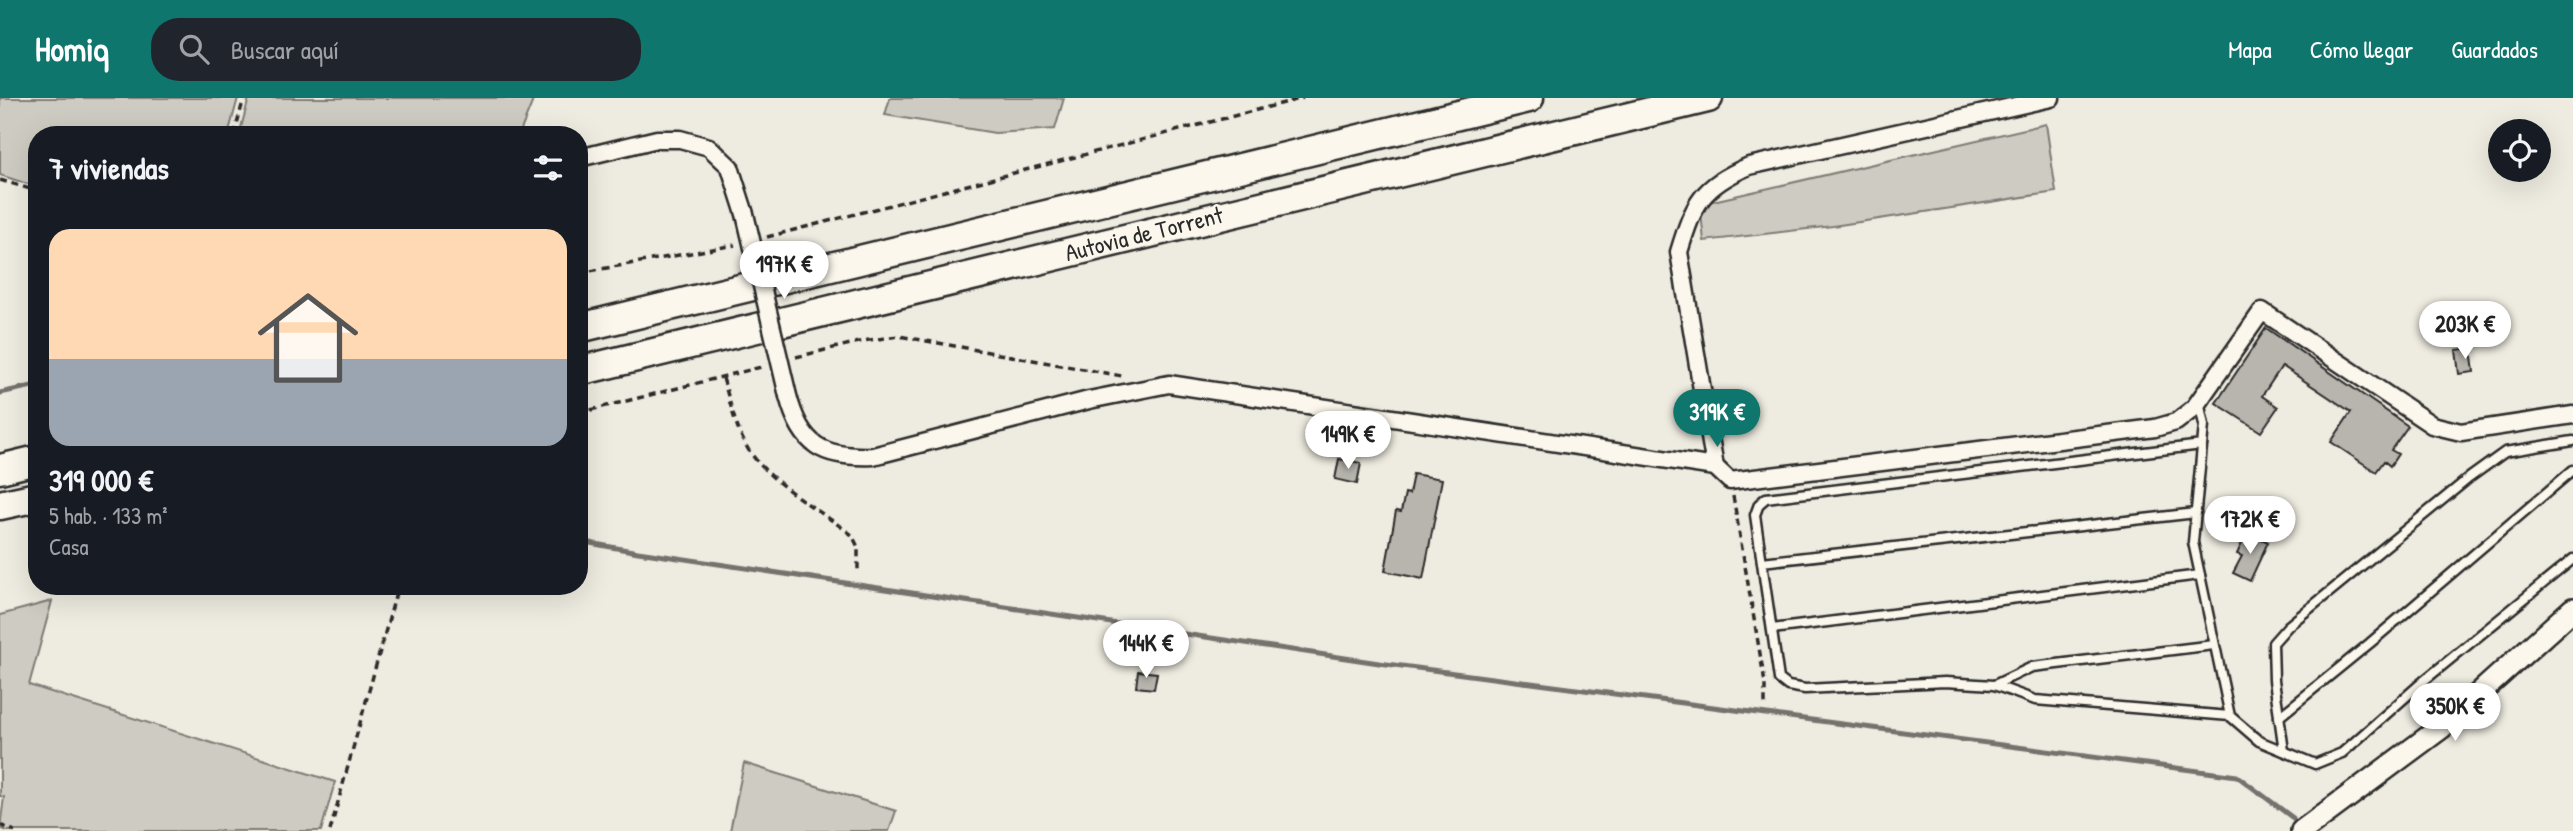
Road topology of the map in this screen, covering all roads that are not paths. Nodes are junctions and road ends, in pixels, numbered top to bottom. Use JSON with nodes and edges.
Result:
{"nodes":[{"id":1,"x":1529,"y":98,"type":"edge"},
{"id":2,"x":1708,"y":98,"type":"edge"},
{"id":3,"x":2051,"y":98,"type":"edge"},
{"id":4,"x":588,"y":156,"type":"edge"},
{"id":5,"x":588,"y":326,"type":"edge"},
{"id":6,"x":588,"y":368,"type":"edge"},
{"id":7,"x":2199,"y":400,"type":"junction"},
{"id":8,"x":2573,"y":415,"type":"edge"},
{"id":9,"x":2573,"y":441,"type":"edge"},
{"id":10,"x":2202,"y":444,"type":"junction"},
{"id":11,"x":28,"y":462,"type":"edge"},
{"id":12,"x":1714,"y":467,"type":"junction"},
{"id":13,"x":0,"y":469,"type":"edge"},
{"id":14,"x":2573,"y":470,"type":"edge"},
{"id":15,"x":28,"y":499,"type":"edge"},
{"id":16,"x":0,"y":505,"type":"edge"},
{"id":17,"x":2196,"y":513,"type":"junction"},
{"id":18,"x":28,"y":514,"type":"edge"},
{"id":19,"x":0,"y":520,"type":"edge"},
{"id":20,"x":2573,"y":559,"type":"edge"},
{"id":21,"x":1762,"y":562,"type":"junction"},
{"id":22,"x":2200,"y":575,"type":"junction"},
{"id":23,"x":2573,"y":610,"type":"edge"},
{"id":24,"x":1772,"y":629,"type":"junction"},
{"id":25,"x":2214,"y":645,"type":"junction"},
{"id":26,"x":1994,"y":685,"type":"junction"},
{"id":27,"x":2230,"y":716,"type":"junction"},
{"id":28,"x":2279,"y":717,"type":"junction"},
{"id":29,"x":2284,"y":751,"type":"junction"},
{"id":30,"x":2302,"y":831,"type":"edge"}],
"edges":[{"from":1,"to":5,"type":"highway","name":"Autovia de Torrent"},
{"from":2,"to":6,"type":"highway","name":"Autovia de Torrent"},
{"from":3,"to":12,"type":"street"},
{"from":4,"to":12,"type":"street","bridge":true},
{"from":7,"to":8,"type":"street"},
{"from":7,"to":10,"type":"lane"},
{"from":7,"to":12,"type":"street"},
{"from":9,"to":28,"type":"lane"},
{"from":10,"to":17,"type":"lane"},
{"from":10,"to":21,"type":"lane"},
{"from":11,"to":13,"type":"highway"},
{"from":14,"to":28,"type":"lane"},
{"from":15,"to":16,"type":"highway"},
{"from":17,"to":21,"type":"lane"},
{"from":17,"to":22,"type":"lane"},
{"from":18,"to":19,"type":"highway"},
{"from":20,"to":29,"type":"lane"},
{"from":21,"to":24,"type":"lane"},
{"from":22,"to":24,"type":"lane"},
{"from":22,"to":25,"type":"lane"},
{"from":23,"to":30,"type":"street"},
{"from":24,"to":26,"type":"lane"},
{"from":25,"to":26,"type":"lane"},
{"from":25,"to":27,"type":"lane"},
{"from":26,"to":27,"type":"lane"},
{"from":27,"to":29,"type":"lane"},
{"from":28,"to":29,"type":"lane"}]}
